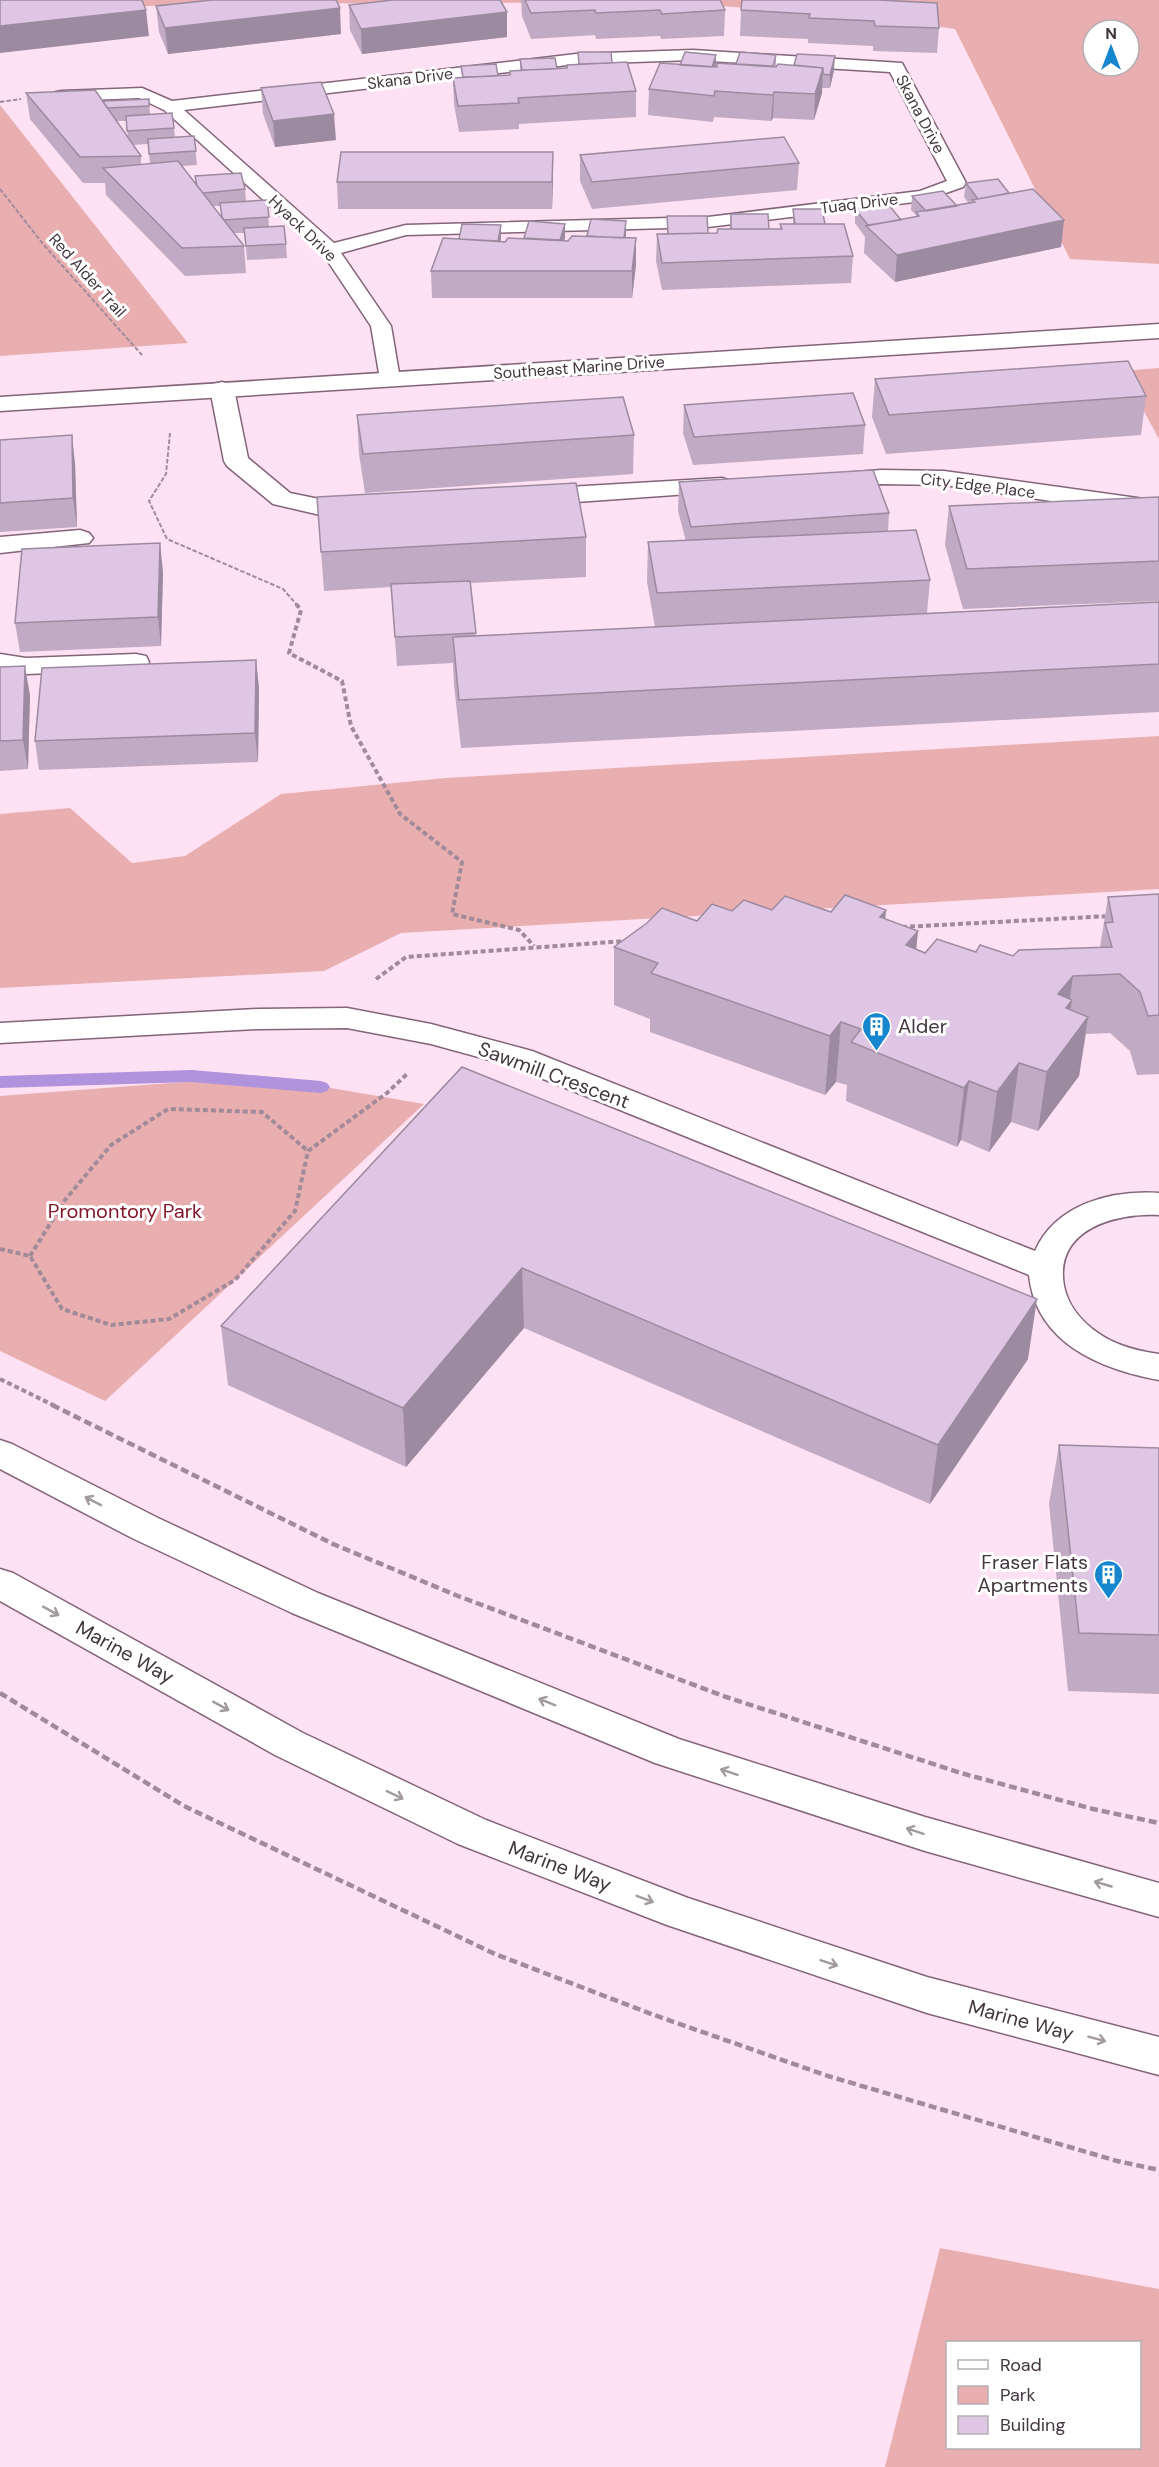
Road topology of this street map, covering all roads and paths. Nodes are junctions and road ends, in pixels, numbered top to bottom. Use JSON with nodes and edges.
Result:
{"nodes":[{"id":1,"x":49,"y":96,"type":"edge"},
{"id":2,"x":170,"y":106,"type":"junction"},
{"id":3,"x":957,"y":183,"type":"joint"},
{"id":4,"x":0,"y":189,"type":"edge"},
{"id":5,"x":330,"y":250,"type":"junction"},
{"id":6,"x":1159,"y":331,"type":"edge"},
{"id":7,"x":144,"y":360,"type":"dead end"},
{"id":8,"x":390,"y":379,"type":"junction"},
{"id":9,"x":222,"y":389,"type":"junction"},
{"id":10,"x":0,"y":404,"type":"edge"},
{"id":11,"x":171,"y":423,"type":"dead end"},
{"id":12,"x":810,"y":481,"type":"edge"},
{"id":13,"x":740,"y":485,"type":"edge"},
{"id":14,"x":505,"y":499,"type":"edge"},
{"id":15,"x":388,"y":505,"type":"edge"},
{"id":16,"x":1159,"y":509,"type":"edge"},
{"id":17,"x":80,"y":538,"type":"dead end"},
{"id":18,"x":0,"y":545,"type":"edge"},
{"id":19,"x":0,"y":662,"type":"edge"},
{"id":20,"x":136,"y":662,"type":"edge"},
{"id":21,"x":1112,"y":916,"type":"edge"},
{"id":22,"x":900,"y":927,"type":"edge"},
{"id":23,"x":629,"y":941,"type":"edge"},
{"id":24,"x":534,"y":946,"type":"junction"},
{"id":25,"x":370,"y":983,"type":"dead end"},
{"id":26,"x":0,"y":1033,"type":"edge"},
{"id":27,"x":409,"y":1072,"type":"dead end"},
{"id":28,"x":308,"y":1151,"type":"junction"},
{"id":29,"x":1159,"y":1204,"type":"edge"},
{"id":30,"x":0,"y":1248,"type":"edge"},
{"id":31,"x":30,"y":1256,"type":"junction"},
{"id":32,"x":1044,"y":1268,"type":"junction"},
{"id":33,"x":1159,"y":1367,"type":"edge"},
{"id":34,"x":0,"y":1379,"type":"edge"},
{"id":35,"x":0,"y":1453,"type":"edge"},
{"id":36,"x":0,"y":1582,"type":"edge"},
{"id":37,"x":0,"y":1693,"type":"edge"},
{"id":38,"x":1159,"y":1823,"type":"edge"},
{"id":39,"x":1159,"y":1900,"type":"edge"},
{"id":40,"x":1159,"y":2056,"type":"edge"},
{"id":41,"x":1159,"y":2170,"type":"edge"}],
"edges":[{"from":1,"to":2,"type":"lane"},
{"from":2,"to":3,"type":"lane","name":"Skana Drive"},
{"from":2,"to":5,"type":"lane","name":"Hyack Drive"},
{"from":3,"to":5,"type":"lane","name":"Tuaq Drive"},
{"from":4,"to":7,"type":"path","name":"Red Alder Trail"},
{"from":5,"to":8,"type":"lane","name":"Hyack Drive"},
{"from":6,"to":8,"type":"street","name":"Southeast Marine Drive"},
{"from":8,"to":9,"type":"street","name":"Southeast Marine Drive"},
{"from":9,"to":10,"type":"street","name":"Southeast Marine Drive"},
{"from":9,"to":15,"type":"street"},
{"from":11,"to":24,"type":"path"},
{"from":12,"to":16,"type":"street","name":"City Edge Place"},
{"from":13,"to":14,"type":"street"},
{"from":17,"to":18,"type":"street"},
{"from":19,"to":20,"type":"street"},
{"from":21,"to":22,"type":"path"},
{"from":23,"to":24,"type":"path"},
{"from":24,"to":25,"type":"path"},
{"from":26,"to":32,"type":"street","name":"Sawmill Crescent"},
{"from":27,"to":28,"type":"path"},
{"from":28,"to":31,"type":"path"},
{"from":28,"to":31,"type":"path"},
{"from":29,"to":32,"type":"street"},
{"from":30,"to":31,"type":"path"},
{"from":32,"to":33,"type":"street"},
{"from":34,"to":38,"type":"path"},
{"from":39,"to":35,"type":"street","one_way":true},
{"from":36,"to":40,"type":"street","name":"Marine Way","one_way":true},
{"from":37,"to":41,"type":"path"}]}
